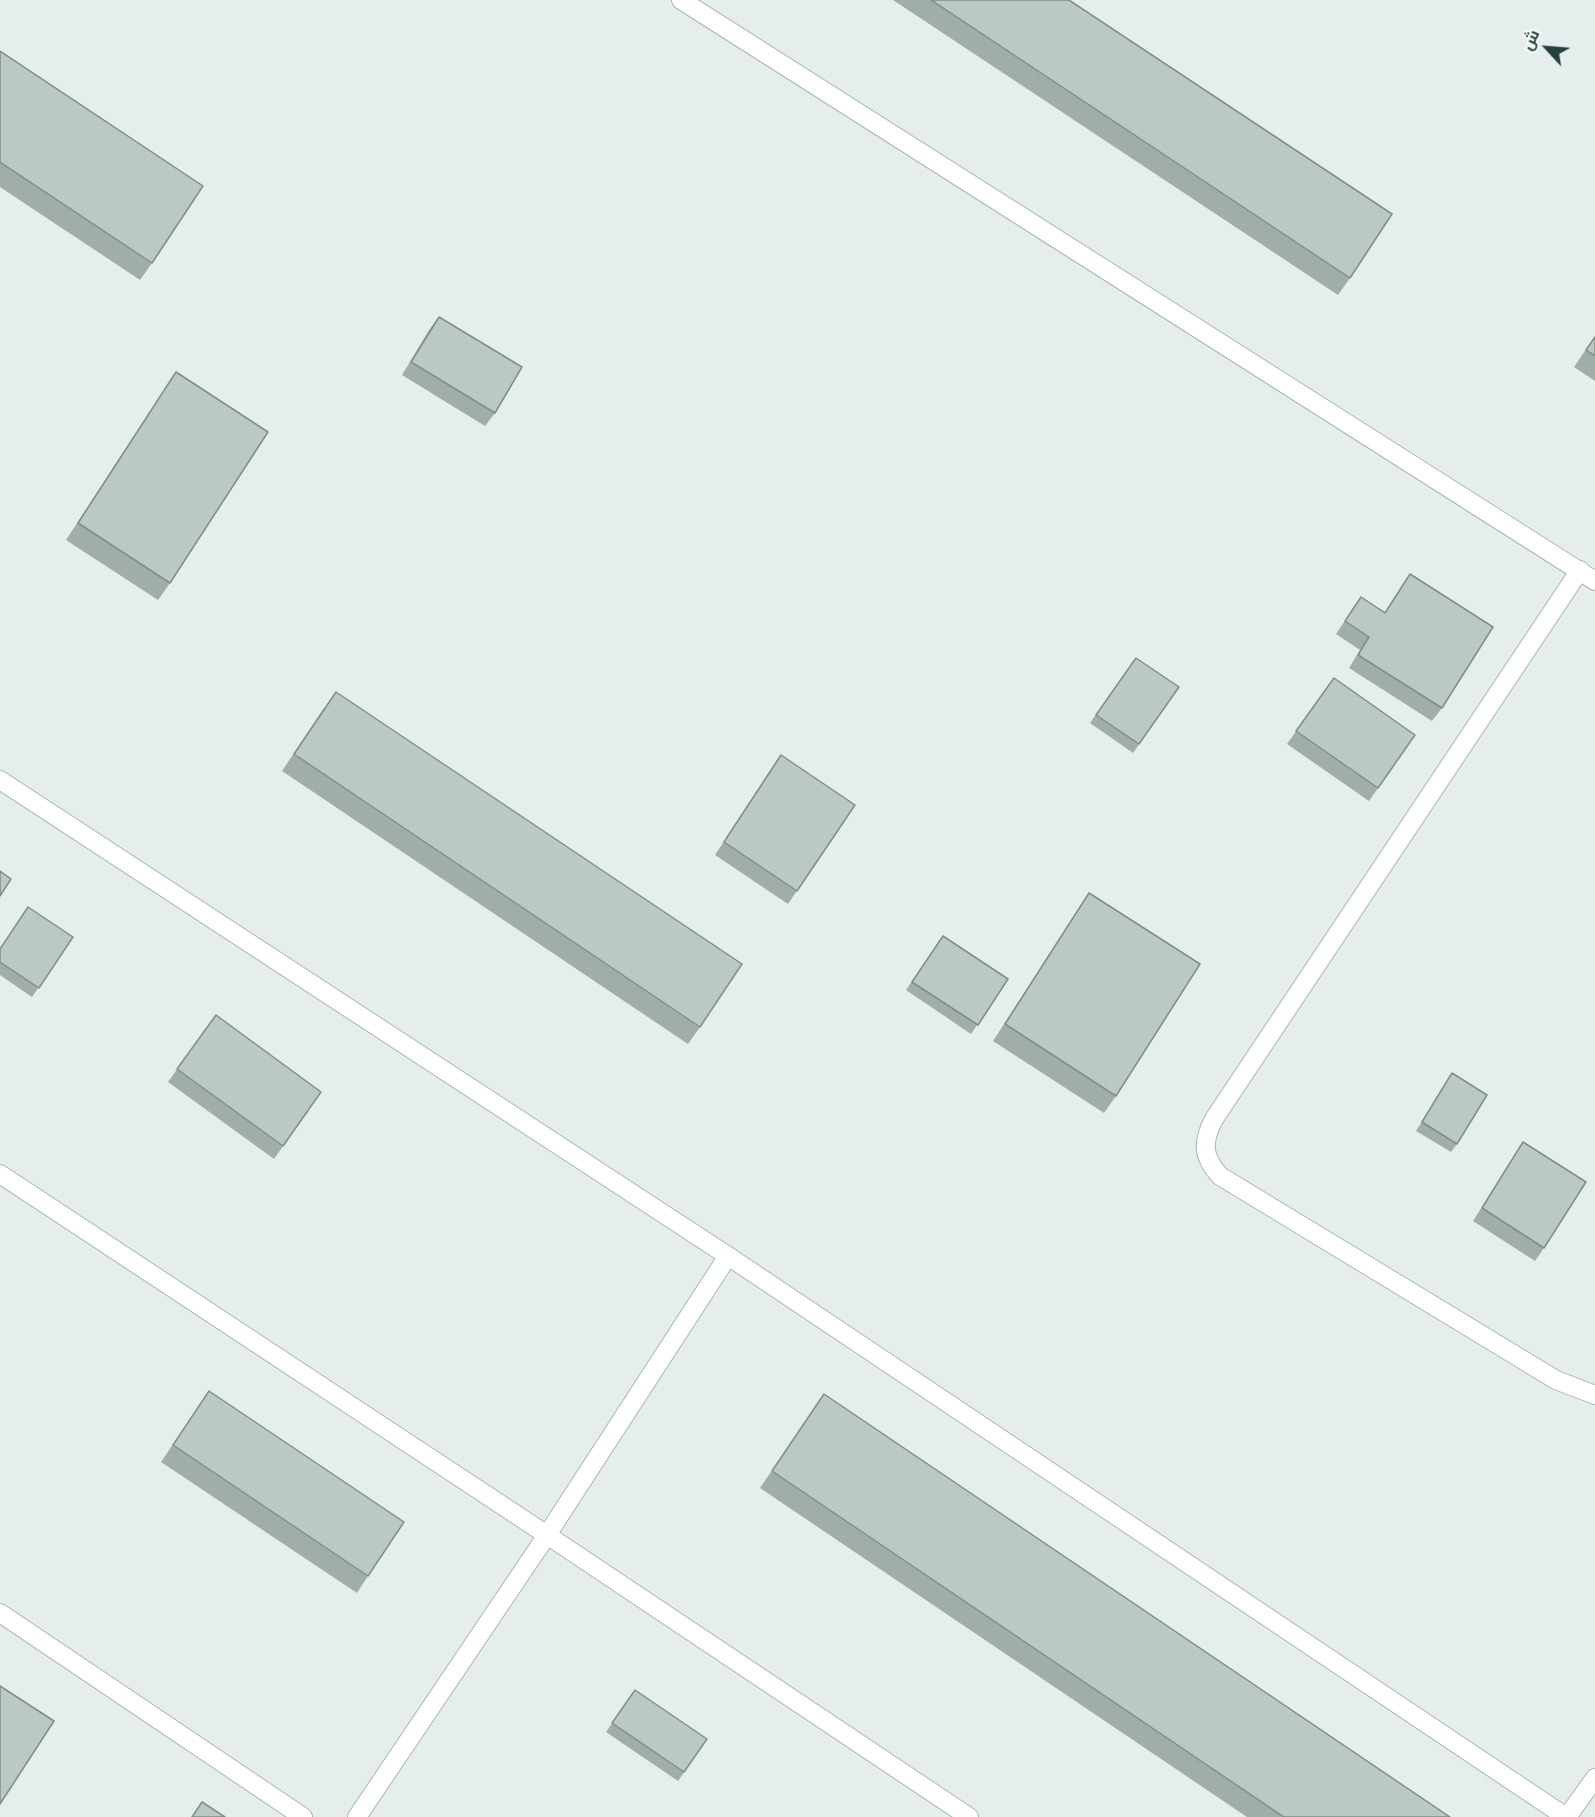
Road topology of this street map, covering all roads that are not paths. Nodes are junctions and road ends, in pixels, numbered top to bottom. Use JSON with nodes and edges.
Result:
{"nodes":[{"id":1,"x":681,"y":0,"type":"edge"},
{"id":2,"x":1580,"y":570,"type":"junction"},
{"id":3,"x":1595,"y":581,"type":"edge"},
{"id":4,"x":0,"y":780,"type":"edge"},
{"id":5,"x":0,"y":1174,"type":"edge"},
{"id":6,"x":728,"y":1256,"type":"junction"},
{"id":7,"x":1595,"y":1395,"type":"edge"},
{"id":8,"x":547,"y":1535,"type":"junction"},
{"id":9,"x":0,"y":1613,"type":"edge"},
{"id":10,"x":1595,"y":1778,"type":"edge"},
{"id":11,"x":303,"y":1817,"type":"edge"},
{"id":12,"x":357,"y":1817,"type":"edge"},
{"id":13,"x":969,"y":1817,"type":"edge"},
{"id":14,"x":1566,"y":1817,"type":"edge"}],
"edges":[{"from":1,"to":2,"type":"street"},
{"from":2,"to":3,"type":"street"},
{"from":2,"to":7,"type":"street"},
{"from":4,"to":6,"type":"street"},
{"from":5,"to":8,"type":"street"},
{"from":6,"to":8,"type":"street"},
{"from":6,"to":14,"type":"street"},
{"from":8,"to":12,"type":"street"},
{"from":8,"to":13,"type":"street"},
{"from":9,"to":11,"type":"street"},
{"from":10,"to":14,"type":"street"}]}
